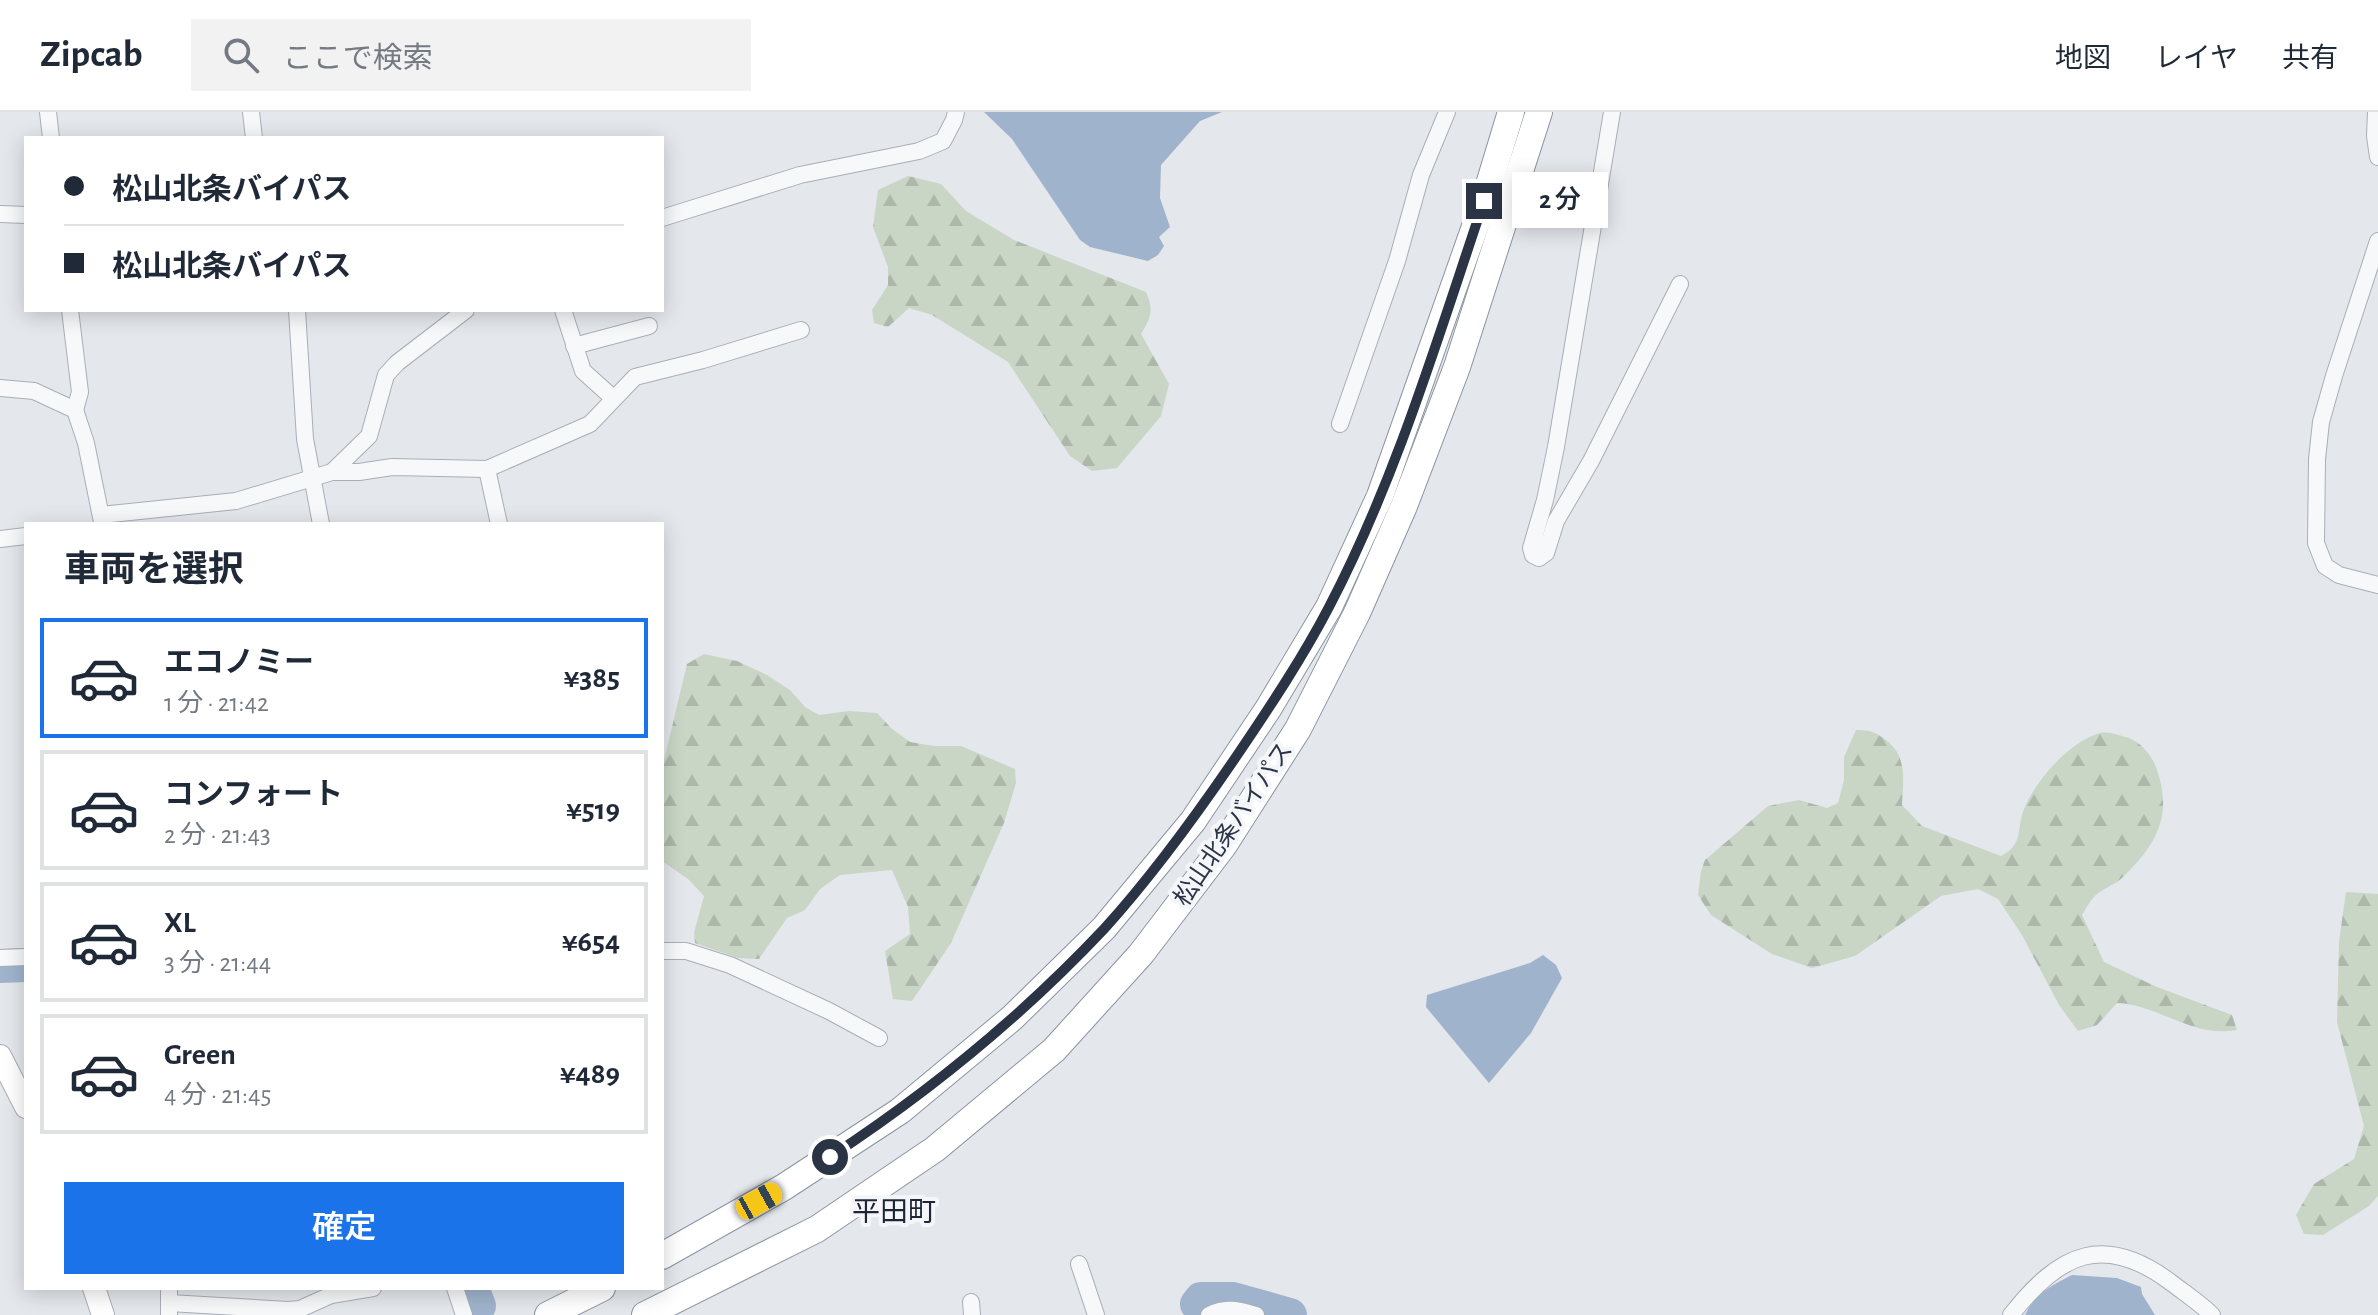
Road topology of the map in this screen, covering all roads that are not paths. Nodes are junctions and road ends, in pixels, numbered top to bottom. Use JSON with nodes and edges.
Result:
{"nodes":[{"id":1,"x":48,"y":112,"type":"edge"},
{"id":2,"x":251,"y":112,"type":"edge"},
{"id":3,"x":956,"y":112,"type":"edge"},
{"id":4,"x":1447,"y":112,"type":"edge"},
{"id":5,"x":1511,"y":112,"type":"edge"},
{"id":6,"x":1539,"y":112,"type":"edge"},
{"id":7,"x":1612,"y":112,"type":"edge"},
{"id":8,"x":2376,"y":112,"type":"edge"},
{"id":9,"x":51,"y":136,"type":"edge"},
{"id":10,"x":254,"y":136,"type":"edge"},
{"id":11,"x":2378,"y":157,"type":"edge"},
{"id":12,"x":0,"y":214,"type":"edge"},
{"id":13,"x":24,"y":215,"type":"edge"},
{"id":14,"x":664,"y":217,"type":"edge"},
{"id":15,"x":2378,"y":241,"type":"edge"},
{"id":16,"x":1680,"y":284,"type":"dead end"},
{"id":17,"x":70,"y":312,"type":"edge"},
{"id":18,"x":297,"y":312,"type":"edge"},
{"id":19,"x":463,"y":312,"type":"edge"},
{"id":20,"x":564,"y":312,"type":"edge"},
{"id":21,"x":649,"y":326,"type":"dead end"},
{"id":22,"x":801,"y":330,"type":"dead end"},
{"id":23,"x":574,"y":346,"type":"junction"},
{"id":24,"x":0,"y":388,"type":"edge"},
{"id":25,"x":613,"y":398,"type":"junction"},
{"id":26,"x":75,"y":410,"type":"junction"},
{"id":27,"x":1340,"y":424,"type":"dead end"},
{"id":28,"x":487,"y":469,"type":"junction"},
{"id":29,"x":332,"y":472,"type":"junction"},
{"id":30,"x":310,"y":477,"type":"junction"},
{"id":31,"x":101,"y":520,"type":"edge"},
{"id":32,"x":321,"y":522,"type":"edge"},
{"id":33,"x":499,"y":522,"type":"edge"},
{"id":34,"x":24,"y":536,"type":"edge"},
{"id":35,"x":0,"y":539,"type":"edge"},
{"id":36,"x":2378,"y":585,"type":"edge"},
{"id":37,"x":664,"y":951,"type":"edge"},
{"id":38,"x":24,"y":957,"type":"edge"},
{"id":39,"x":0,"y":958,"type":"edge"},
{"id":40,"x":879,"y":1038,"type":"dead end"},
{"id":41,"x":0,"y":1056,"type":"edge"},
{"id":42,"x":24,"y":1103,"type":"edge"},
{"id":43,"x":664,"y":1255,"type":"edge"},
{"id":44,"x":1079,"y":1264,"type":"dead end"},
{"id":45,"x":95,"y":1290,"type":"edge"},
{"id":46,"x":361,"y":1290,"type":"edge"},
{"id":47,"x":456,"y":1290,"type":"edge"},
{"id":48,"x":598,"y":1290,"type":"edge"},
{"id":49,"x":169,"y":1302,"type":"edge"},
{"id":50,"x":301,"y":1312,"type":"edge"},
{"id":51,"x":103,"y":1315,"type":"edge"},
{"id":52,"x":464,"y":1315,"type":"edge"},
{"id":53,"x":548,"y":1315,"type":"edge"},
{"id":54,"x":645,"y":1315,"type":"edge"},
{"id":55,"x":1096,"y":1315,"type":"edge"},
{"id":56,"x":1209,"y":1315,"type":"edge"},
{"id":57,"x":1256,"y":1315,"type":"edge"},
{"id":58,"x":2011,"y":1315,"type":"edge"},
{"id":59,"x":2212,"y":1315,"type":"edge"}],
"edges":[{"from":1,"to":9,"type":"street"},
{"from":2,"to":10,"type":"street"},
{"from":3,"to":14,"type":"street"},
{"from":4,"to":27,"type":"street"},
{"from":5,"to":43,"type":"highway","name":"松山北条バイパス"},
{"from":6,"to":54,"type":"highway","name":"松山北条バイパス"},
{"from":7,"to":16,"type":"street"},
{"from":8,"to":11,"type":"street"},
{"from":12,"to":13,"type":"street"},
{"from":15,"to":36,"type":"street"},
{"from":17,"to":26,"type":"street"},
{"from":18,"to":30,"type":"street"},
{"from":19,"to":29,"type":"street"},
{"from":20,"to":23,"type":"street"},
{"from":21,"to":23,"type":"street"},
{"from":22,"to":25,"type":"street"},
{"from":23,"to":25,"type":"street"},
{"from":24,"to":26,"type":"street"},
{"from":25,"to":28,"type":"street"},
{"from":26,"to":31,"type":"street"},
{"from":28,"to":29,"type":"street"},
{"from":28,"to":33,"type":"street"},
{"from":29,"to":30,"type":"street"},
{"from":30,"to":31,"type":"street"},
{"from":30,"to":32,"type":"street"},
{"from":34,"to":35,"type":"street"},
{"from":37,"to":40,"type":"street"},
{"from":38,"to":39,"type":"street"},
{"from":41,"to":42,"type":"main road"},
{"from":44,"to":55,"type":"street"},
{"from":45,"to":51,"type":"main road"},
{"from":46,"to":50,"type":"street"},
{"from":47,"to":52,"type":"street"},
{"from":48,"to":53,"type":"highway"},
{"from":49,"to":50,"type":"street"},
{"from":56,"to":57,"type":"street"},
{"from":58,"to":59,"type":"street"}]}
